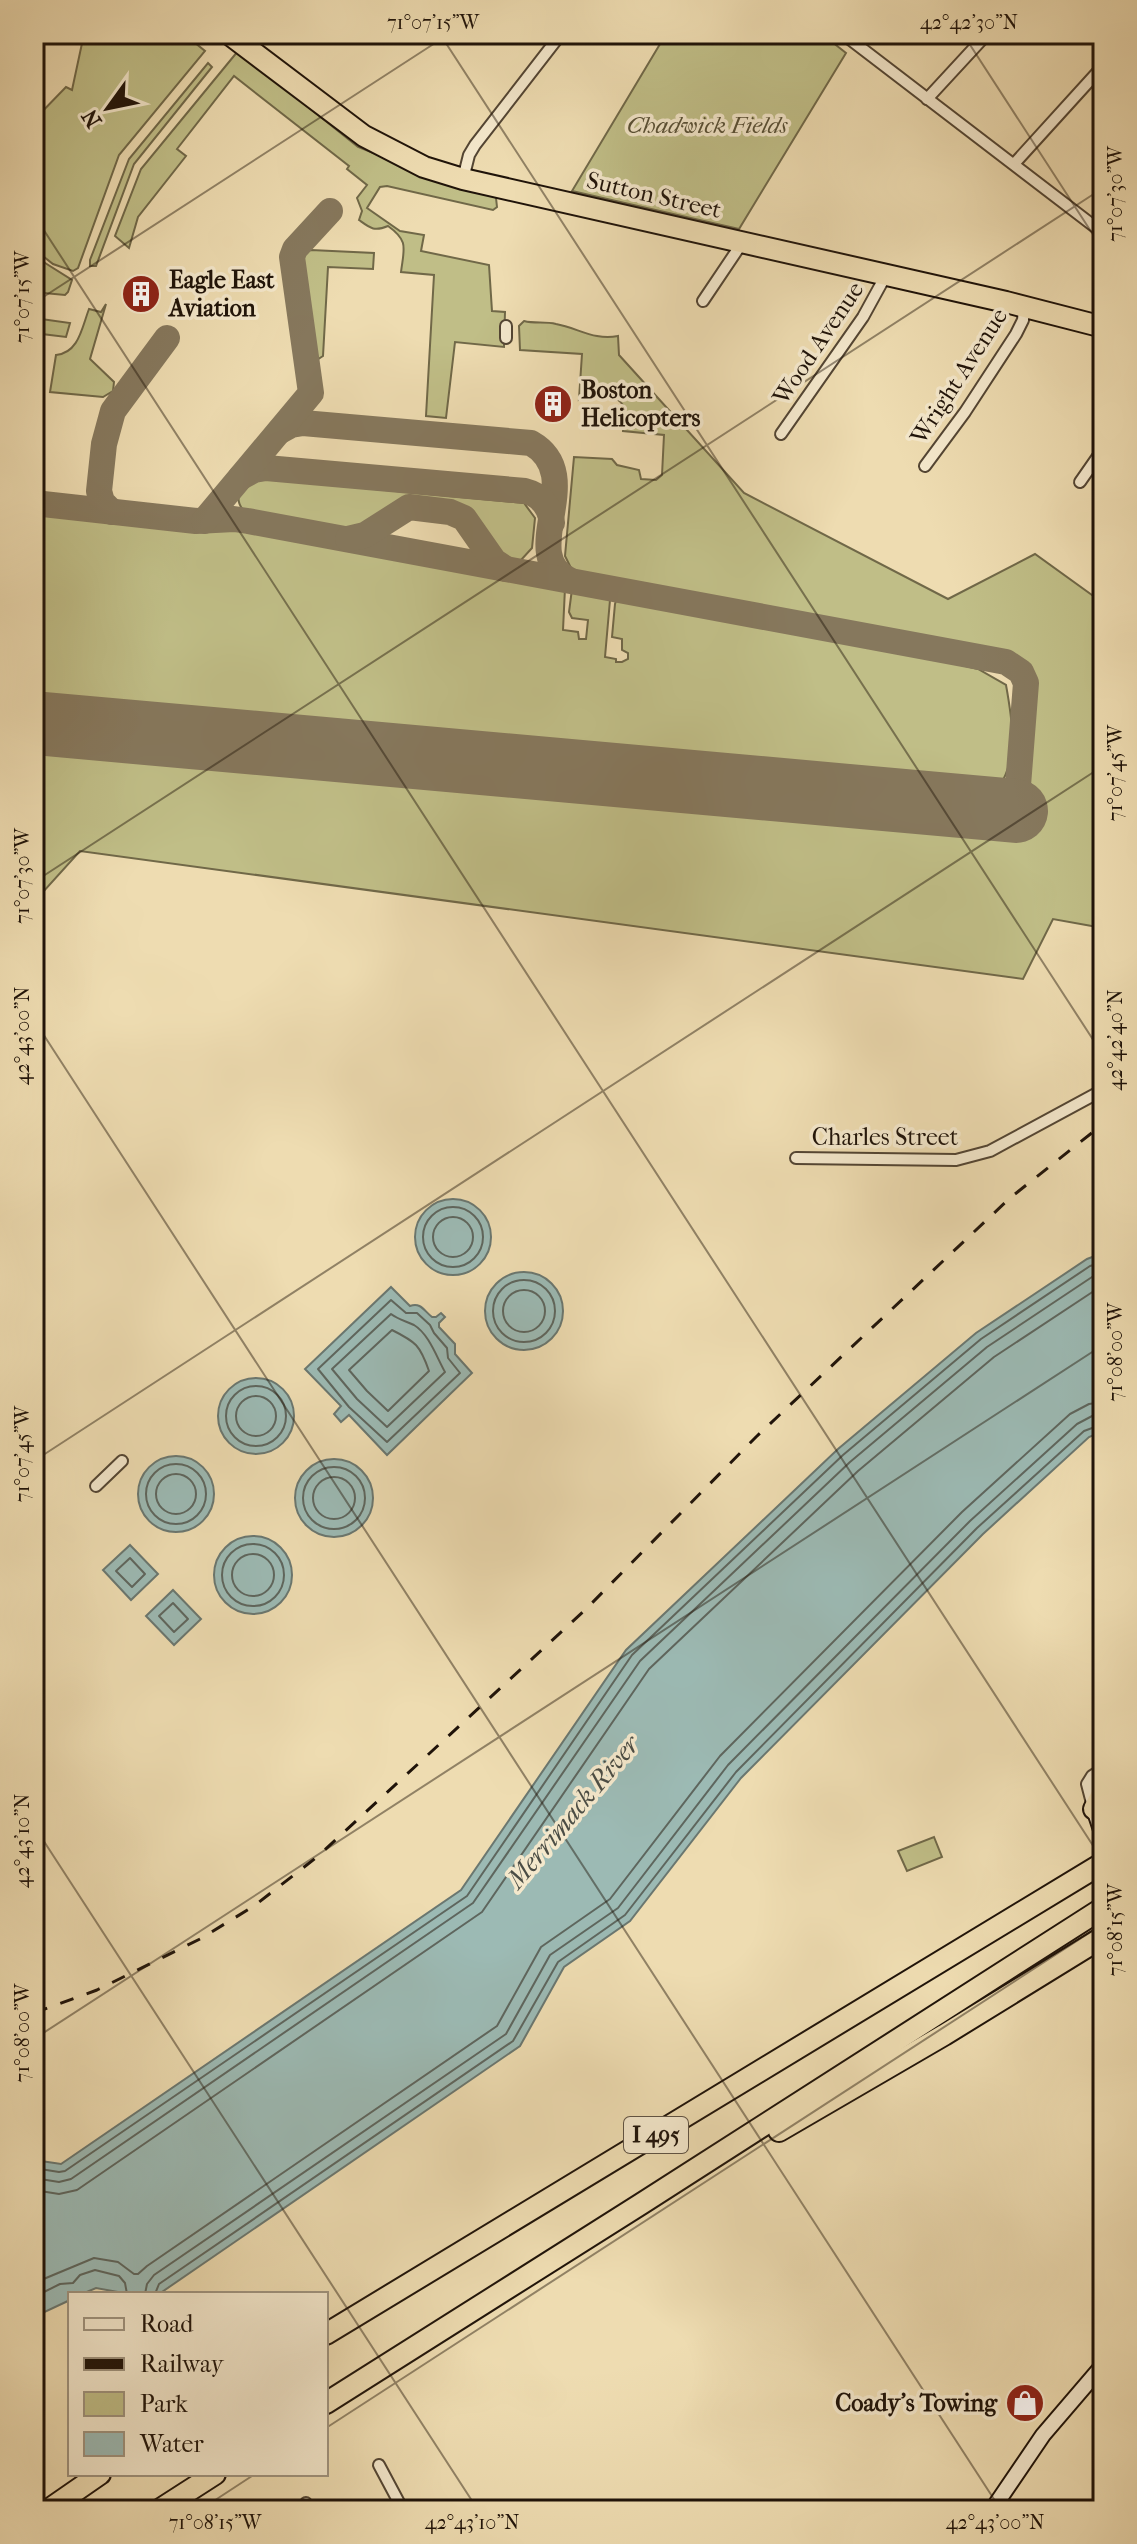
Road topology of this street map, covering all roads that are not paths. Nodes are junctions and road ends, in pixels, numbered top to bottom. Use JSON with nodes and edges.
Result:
{"nodes":[{"id":1,"x":229,"y":34,"type":"edge"},
{"id":2,"x":561,"y":34,"type":"edge"},
{"id":3,"x":843,"y":34,"type":"edge"},
{"id":4,"x":987,"y":34,"type":"edge"},
{"id":5,"x":1103,"y":66,"type":"edge"},
{"id":6,"x":927,"y":99,"type":"junction"},
{"id":7,"x":1014,"y":164,"type":"junction"},
{"id":8,"x":463,"y":179,"type":"junction"},
{"id":9,"x":1103,"y":233,"type":"edge"},
{"id":10,"x":743,"y":242,"type":"junction"},
{"id":11,"x":886,"y":275,"type":"junction"},
{"id":12,"x":703,"y":301,"type":"dead end"},
{"id":13,"x":1024,"y":307,"type":"junction"},
{"id":14,"x":506,"y":326,"type":"dead end"},
{"id":15,"x":1103,"y":327,"type":"edge"},
{"id":16,"x":506,"y":338,"type":"dead end"},
{"id":17,"x":781,"y":434,"type":"dead end"},
{"id":18,"x":1103,"y":449,"type":"edge"},
{"id":19,"x":925,"y":466,"type":"dead end"},
{"id":20,"x":1080,"y":482,"type":"dead end"},
{"id":21,"x":1103,"y":1090,"type":"edge"},
{"id":22,"x":796,"y":1158,"type":"dead end"},
{"id":23,"x":122,"y":1461,"type":"dead end"},
{"id":24,"x":96,"y":1486,"type":"dead end"},
{"id":25,"x":1103,"y":1769,"type":"edge"},
{"id":26,"x":1098,"y":1795,"type":"edge"},
{"id":27,"x":1103,"y":1836,"type":"edge"},
{"id":28,"x":1096,"y":1861,"type":"edge"},
{"id":29,"x":1103,"y":1908,"type":"edge"},
{"id":30,"x":1103,"y":1937,"type":"edge"},
{"id":31,"x":641,"y":2204,"type":"junction"},
{"id":32,"x":328,"y":2333,"type":"edge"},
{"id":33,"x":1103,"y":2365,"type":"edge"},
{"id":34,"x":328,"y":2402,"type":"edge"},
{"id":35,"x":379,"y":2465,"type":"dead end"},
{"id":36,"x":97,"y":2476,"type":"edge"},
{"id":37,"x":212,"y":2476,"type":"edge"},
{"id":38,"x":997,"y":2508,"type":"edge"},
{"id":39,"x":48,"y":2510,"type":"edge"},
{"id":40,"x":159,"y":2510,"type":"edge"},
{"id":41,"x":403,"y":2510,"type":"edge"}],
"edges":[{"from":1,"to":8,"type":"highway","name":"Sutton Street"},
{"from":2,"to":8,"type":"street"},
{"from":3,"to":6,"type":"street"},
{"from":4,"to":6,"type":"street"},
{"from":5,"to":7,"type":"street"},
{"from":6,"to":7,"type":"street"},
{"from":7,"to":9,"type":"street"},
{"from":8,"to":10,"type":"highway","name":"Sutton Street"},
{"from":10,"to":11,"type":"highway","name":"Sutton Street"},
{"from":10,"to":12,"type":"street"},
{"from":11,"to":13,"type":"highway","name":"Sutton Street"},
{"from":11,"to":17,"type":"street","name":"Wood Avenue"},
{"from":13,"to":15,"type":"highway","name":"Sutton Street"},
{"from":13,"to":19,"type":"street","name":"Wright Avenue"},
{"from":14,"to":16,"type":"street"},
{"from":18,"to":20,"type":"street"},
{"from":21,"to":22,"type":"street","name":"Charles Street"},
{"from":23,"to":24,"type":"street"},
{"from":25,"to":26,"type":"street"},
{"from":26,"to":27,"type":"main road"},
{"from":28,"to":32,"type":"highway","number":"I 495"},
{"from":29,"to":31,"type":"highway","number":"I 495"},
{"from":30,"to":31,"type":"highway"},
{"from":31,"to":34,"type":"highway","number":"I 495"},
{"from":33,"to":38,"type":"main road"},
{"from":35,"to":41,"type":"street"},
{"from":36,"to":39,"type":"highway"},
{"from":37,"to":40,"type":"highway"}]}
